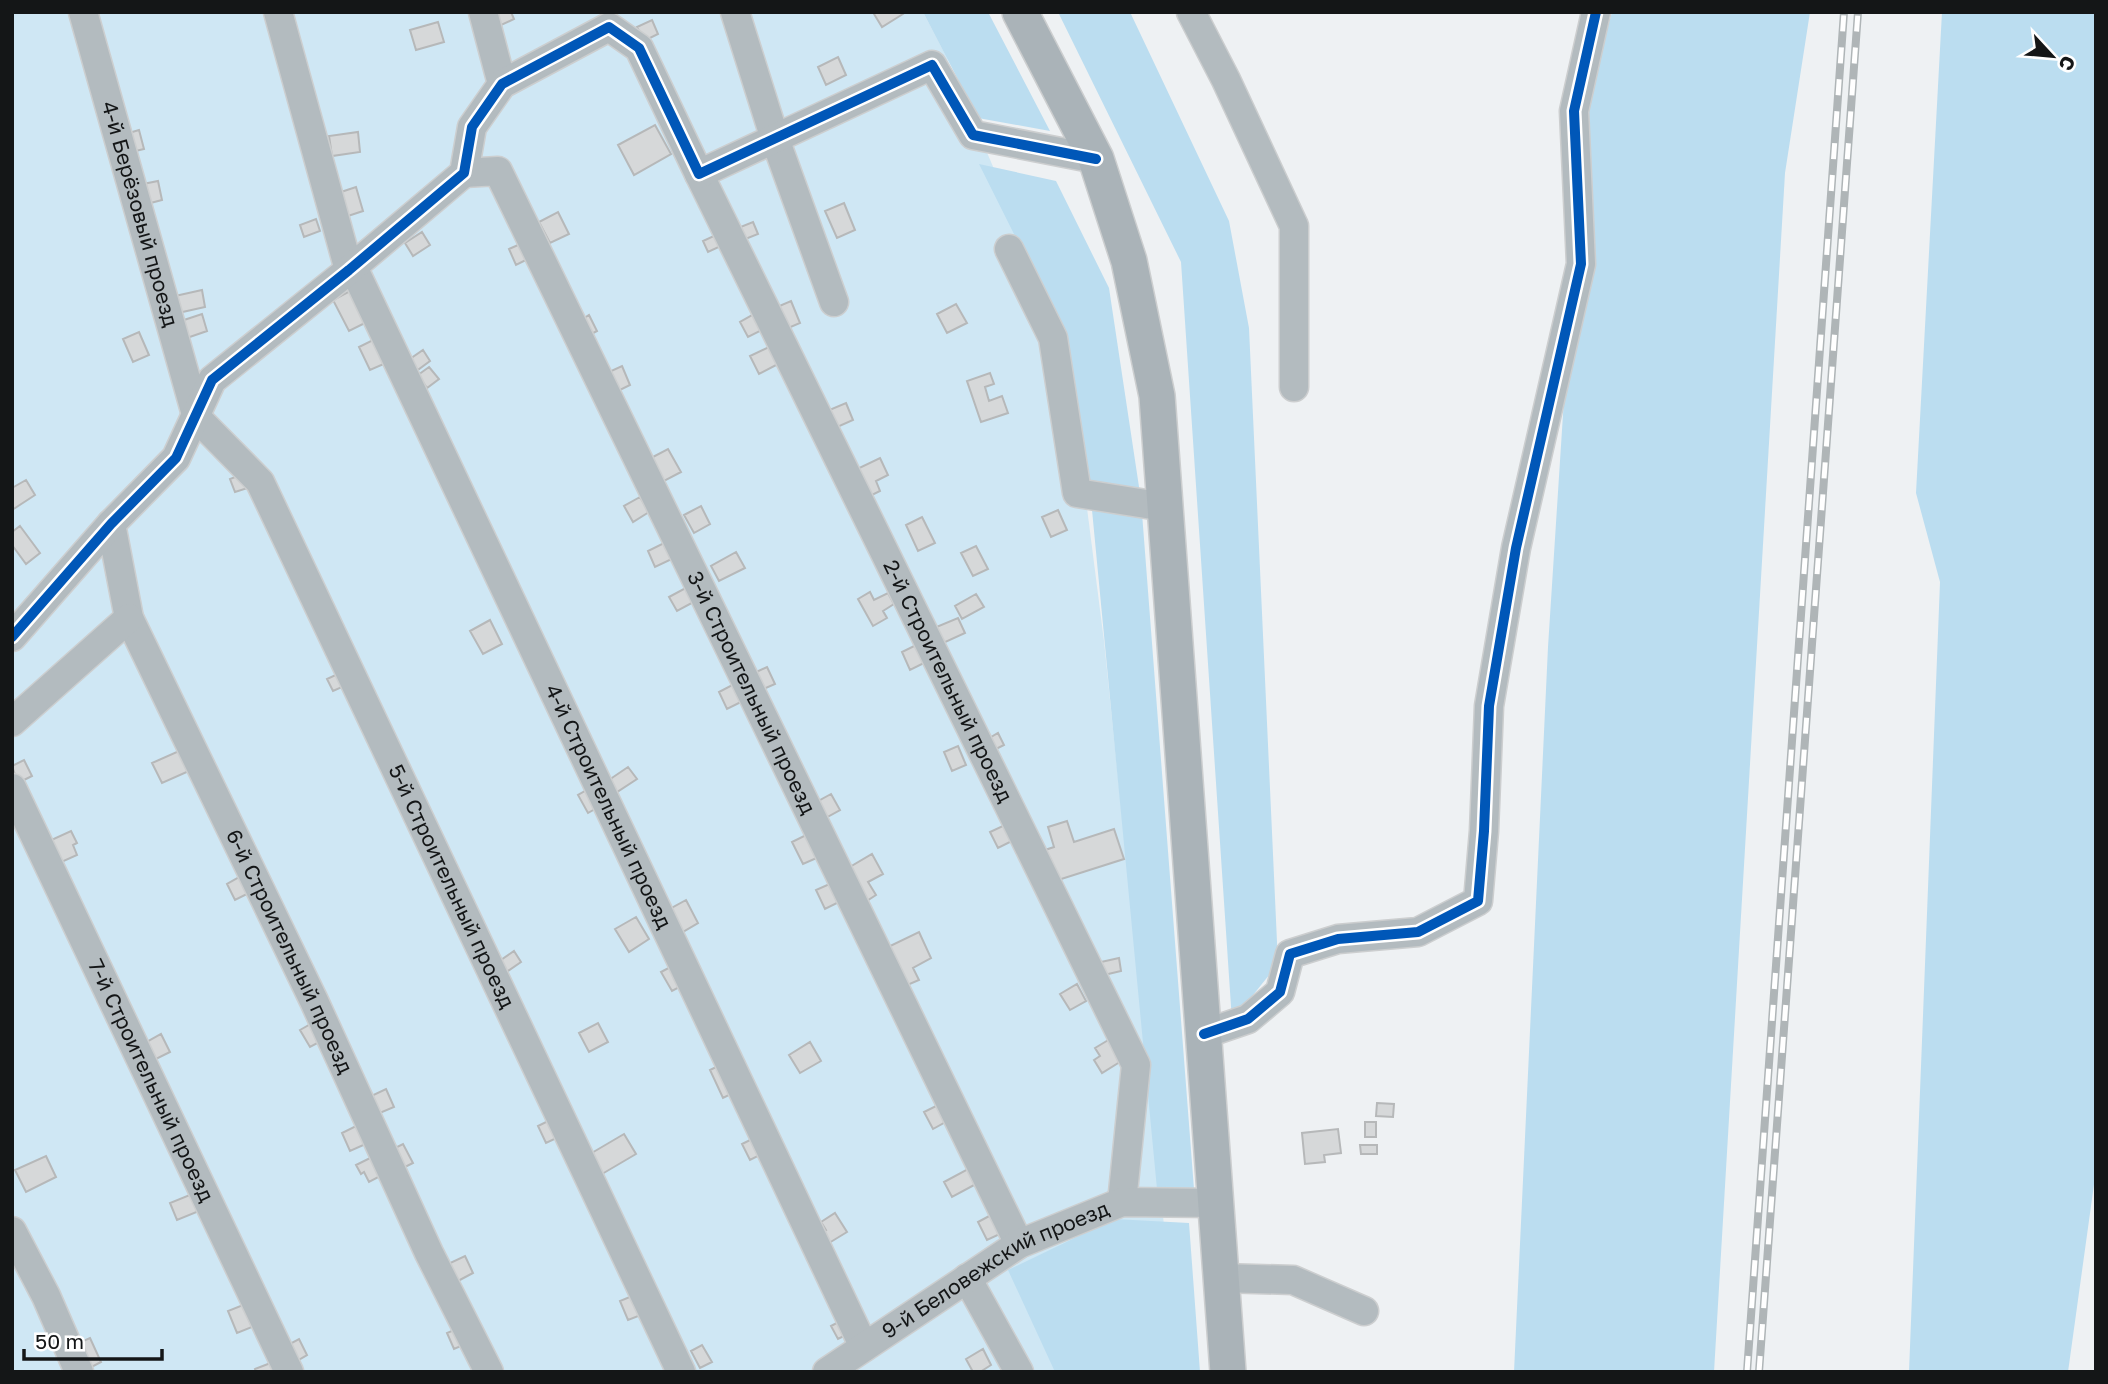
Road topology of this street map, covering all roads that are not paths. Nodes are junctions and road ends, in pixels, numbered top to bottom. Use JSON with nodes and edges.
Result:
{"nodes":[{"id":1,"x":83,"y":12,"type":"edge"},
{"id":2,"x":278,"y":12,"type":"edge"},
{"id":3,"x":483,"y":12,"type":"edge"},
{"id":4,"x":735,"y":12,"type":"edge"},
{"id":5,"x":1020,"y":12,"type":"edge"},
{"id":6,"x":1191,"y":12,"type":"edge"},
{"id":7,"x":1596,"y":12,"type":"edge"},
{"id":8,"x":502,"y":84,"type":"junction"},
{"id":9,"x":775,"y":139,"type":"junction"},
{"id":10,"x":1096,"y":159,"type":"junction"},
{"id":11,"x":464,"y":173,"type":"junction"},
{"id":12,"x":699,"y":174,"type":"junction"},
{"id":13,"x":1009,"y":250,"type":"dead end"},
{"id":14,"x":351,"y":269,"type":"junction"},
{"id":15,"x":834,"y":302,"type":"dead end"},
{"id":16,"x":1294,"y":387,"type":"dead end"},
{"id":17,"x":197,"y":418,"type":"junction"},
{"id":18,"x":1165,"y":507,"type":"junction"},
{"id":19,"x":111,"y":524,"type":"junction"},
{"id":20,"x":129,"y":618,"type":"junction"},
{"id":21,"x":14,"y":625,"type":"edge"},
{"id":22,"x":12,"y":722,"type":"edge"},
{"id":23,"x":12,"y":788,"type":"edge"},
{"id":24,"x":1204,"y":1034,"type":"junction"},
{"id":25,"x":1122,"y":1202,"type":"junction"},
{"id":26,"x":1216,"y":1203,"type":"junction"},
{"id":27,"x":12,"y":1231,"type":"edge"},
{"id":28,"x":1019,"y":1244,"type":"junction"},
{"id":29,"x":967,"y":1278,"type":"junction"},
{"id":30,"x":1222,"y":1278,"type":"junction"},
{"id":31,"x":1364,"y":1311,"type":"dead end"},
{"id":32,"x":864,"y":1347,"type":"junction"},
{"id":33,"x":79,"y":1372,"type":"edge"},
{"id":34,"x":289,"y":1372,"type":"edge"},
{"id":35,"x":489,"y":1372,"type":"edge"},
{"id":36,"x":681,"y":1372,"type":"edge"},
{"id":37,"x":827,"y":1372,"type":"edge"},
{"id":38,"x":1019,"y":1372,"type":"edge"},
{"id":39,"x":1228,"y":1372,"type":"edge"}],
"edges":[{"from":1,"to":17,"type":"street","name":"4-й Берёзовый проезд"},
{"from":2,"to":14,"type":"street","name":"4-й Строительный проезд"},
{"from":3,"to":8,"type":"street"},
{"from":4,"to":9,"type":"street"},
{"from":5,"to":10,"type":"main road"},
{"from":6,"to":16,"type":"street"},
{"from":7,"to":24,"type":"street"},
{"from":8,"to":11,"type":"street"},
{"from":8,"to":12,"type":"street","name":"2-й Строительный проезд"},
{"from":9,"to":10,"type":"street"},
{"from":9,"to":12,"type":"street"},
{"from":9,"to":15,"type":"street"},
{"from":10,"to":18,"type":"main road"},
{"from":11,"to":14,"type":"street"},
{"from":11,"to":28,"type":"street","name":"3-й Строительный проезд"},
{"from":12,"to":25,"type":"street","name":"2-й Строительный проезд"},
{"from":13,"to":18,"type":"street"},
{"from":14,"to":17,"type":"street"},
{"from":14,"to":32,"type":"street","name":"4-й Строительный проезд"},
{"from":17,"to":19,"type":"street"},
{"from":17,"to":36,"type":"street","name":"5-й Строительный проезд"},
{"from":18,"to":24,"type":"main road"},
{"from":19,"to":20,"type":"street","name":"6-й Строительный проезд"},
{"from":19,"to":21,"type":"street"},
{"from":20,"to":22,"type":"street"},
{"from":20,"to":35,"type":"street","name":"6-й Строительный проезд"},
{"from":23,"to":34,"type":"street","name":"7-й Строительный проезд"},
{"from":24,"to":26,"type":"main road"},
{"from":25,"to":26,"type":"street","name":"9-й Беловежский проезд"},
{"from":25,"to":28,"type":"street","name":"9-й Беловежский проезд"},
{"from":26,"to":30,"type":"main road"},
{"from":27,"to":33,"type":"street"},
{"from":28,"to":29,"type":"street","name":"9-й Беловежский проезд"},
{"from":29,"to":32,"type":"street","name":"9-й Беловежский проезд"},
{"from":29,"to":38,"type":"street"},
{"from":30,"to":31,"type":"street"},
{"from":30,"to":39,"type":"main road"},
{"from":32,"to":37,"type":"street","name":"9-й Беловежский проезд"}]}
